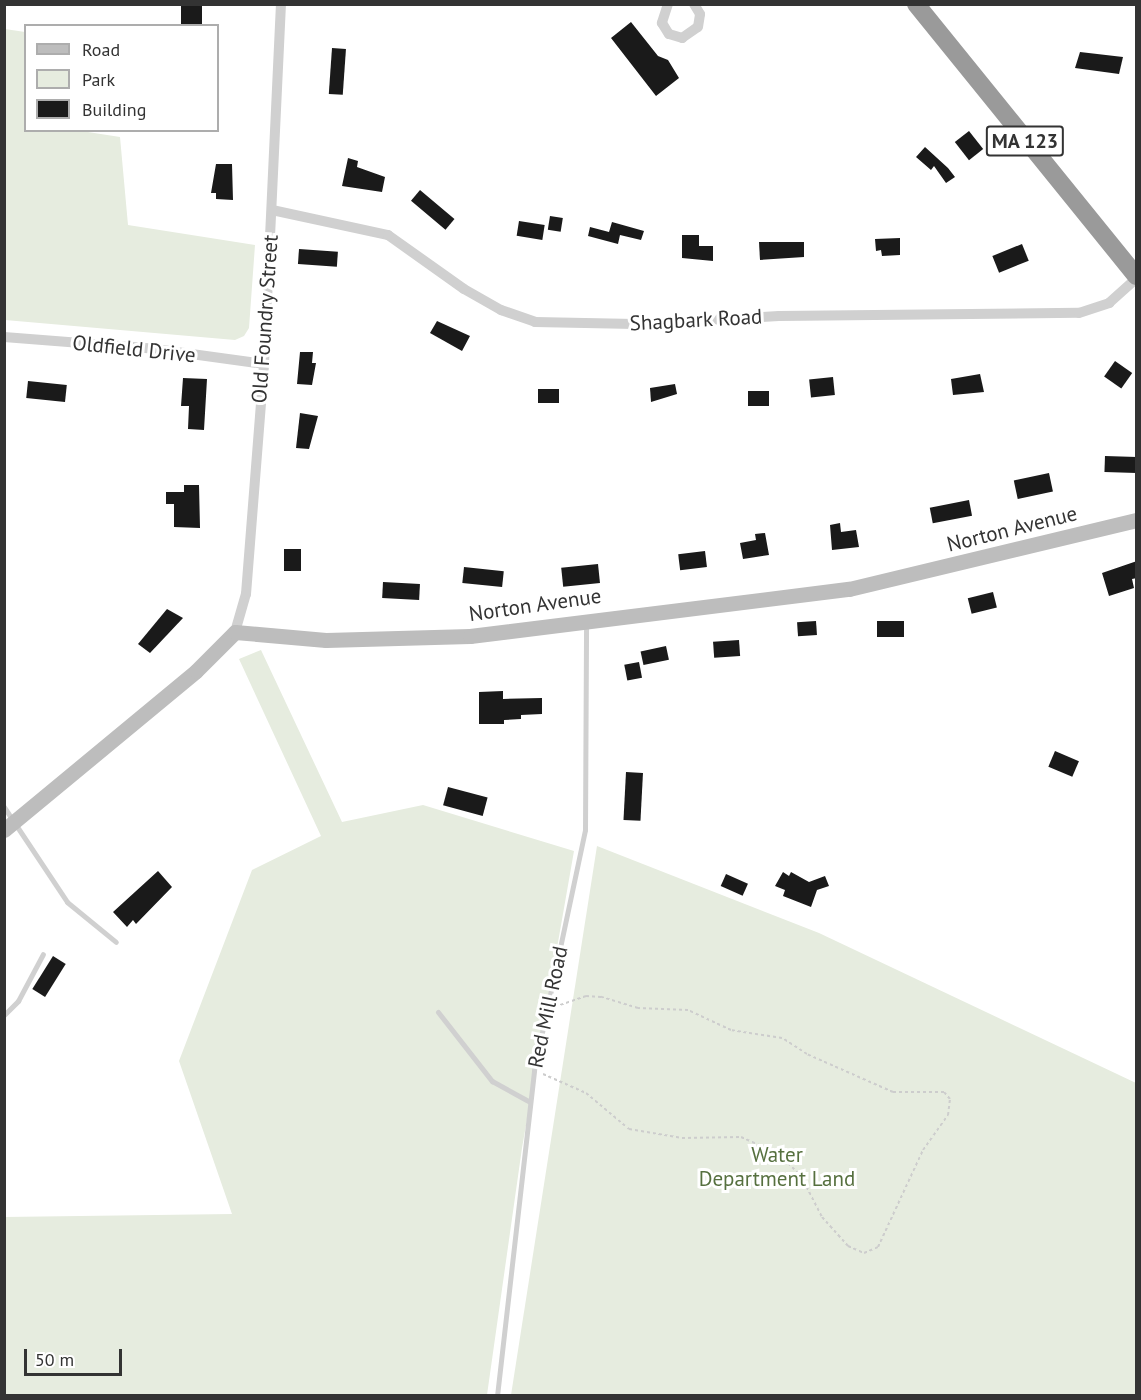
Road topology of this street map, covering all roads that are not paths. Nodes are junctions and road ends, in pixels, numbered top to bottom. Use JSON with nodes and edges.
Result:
{"nodes":[{"id":1,"x":281,"y":4,"type":"edge"},
{"id":2,"x":694,"y":4,"type":"edge"},
{"id":3,"x":916,"y":4,"type":"edge"},
{"id":4,"x":664,"y":6,"type":"edge"},
{"id":5,"x":272,"y":210,"type":"junction"},
{"id":6,"x":1137,"y":278,"type":"edge"},
{"id":7,"x":4,"y":337,"type":"edge"},
{"id":8,"x":264,"y":364,"type":"junction"},
{"id":9,"x":1137,"y":520,"type":"edge"},
{"id":10,"x":586,"y":620,"type":"junction"},
{"id":11,"x":236,"y":632,"type":"junction"},
{"id":12,"x":4,"y":807,"type":"edge"},
{"id":13,"x":10,"y":825,"type":"edge"},
{"id":14,"x":116,"y":942,"type":"dead end"},
{"id":15,"x":43,"y":954,"type":"dead end"},
{"id":16,"x":438,"y":1012,"type":"dead end"},
{"id":17,"x":4,"y":1015,"type":"edge"},
{"id":18,"x":530,"y":1102,"type":"junction"},
{"id":19,"x":497,"y":1395,"type":"edge"}],
"edges":[{"from":1,"to":5,"type":"street","name":"Old Foundry Street"},
{"from":2,"to":4,"type":"street"},
{"from":3,"to":6,"type":"highway","number":"MA 123"},
{"from":5,"to":6,"type":"street","name":"Shagbark Road"},
{"from":5,"to":8,"type":"street","name":"Old Foundry Street"},
{"from":7,"to":8,"type":"street","name":"Oldfield Drive"},
{"from":8,"to":11,"type":"street","name":"Old Foundry Street"},
{"from":9,"to":10,"type":"street","name":"Norton Avenue"},
{"from":10,"to":11,"type":"street","name":"Norton Avenue"},
{"from":10,"to":18,"type":"lane","name":"Red Mill Road"},
{"from":11,"to":13,"type":"street"},
{"from":12,"to":13,"type":"lane"},
{"from":13,"to":14,"type":"lane"},
{"from":15,"to":17,"type":"lane"},
{"from":16,"to":18,"type":"lane"},
{"from":18,"to":19,"type":"lane","name":"Red Mill Road"}]}
